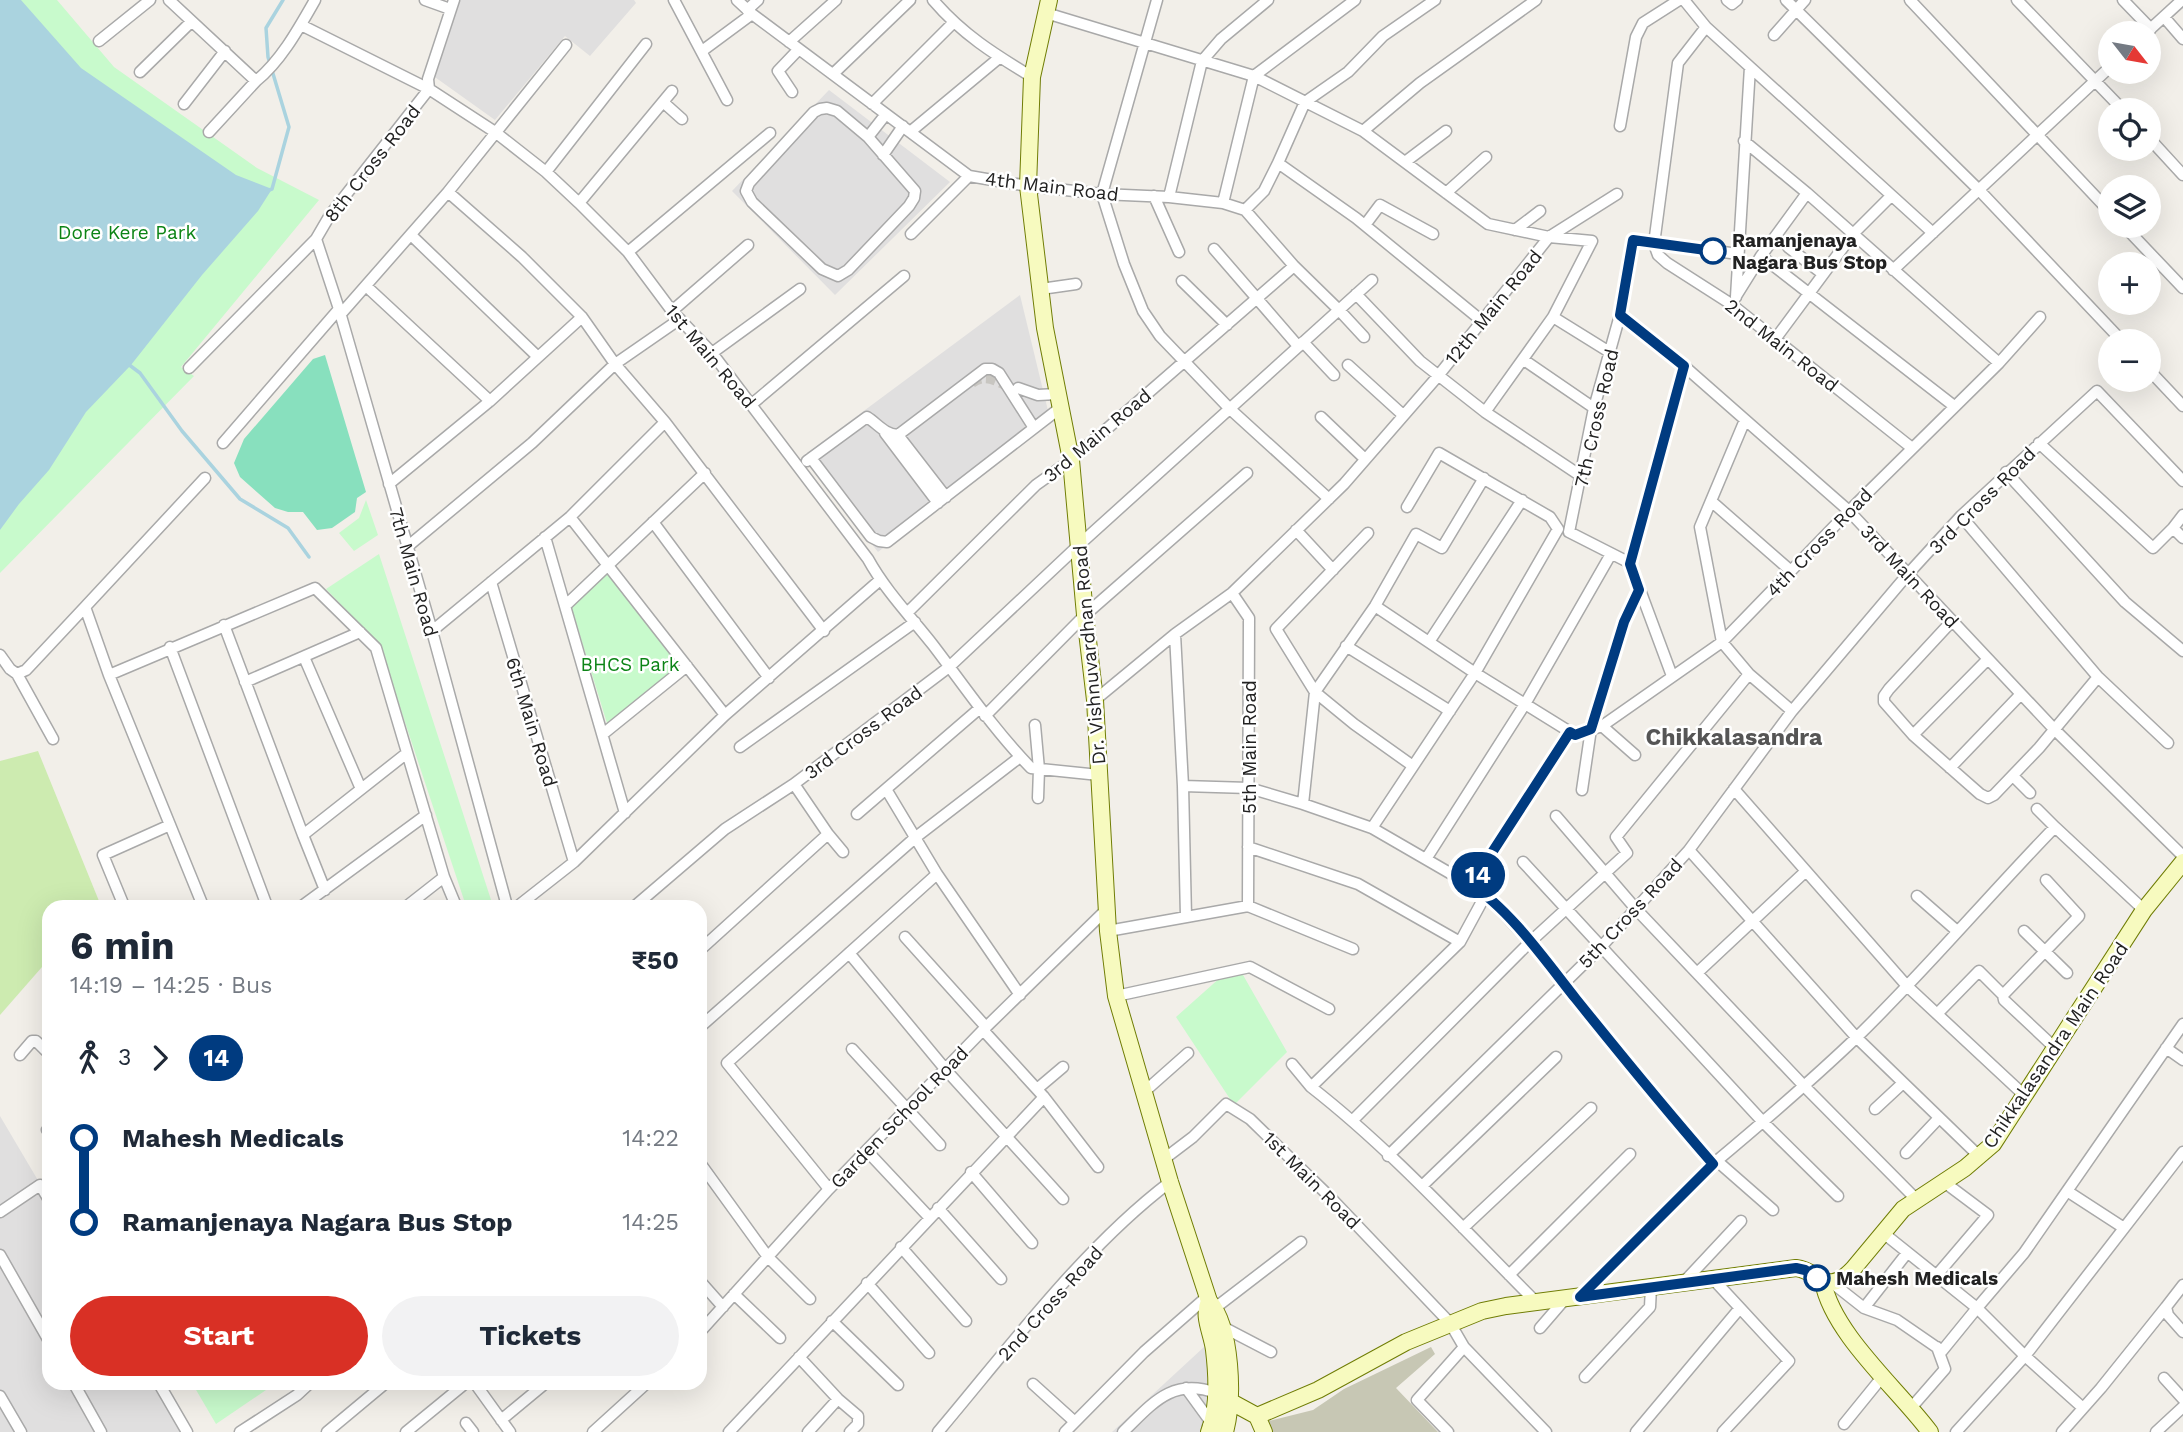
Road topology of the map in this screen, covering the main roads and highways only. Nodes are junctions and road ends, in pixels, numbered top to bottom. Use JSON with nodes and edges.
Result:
{"nodes":[{"id":1,"x":1048,"y":6,"type":"edge"},
{"id":2,"x":2183,"y":862,"type":"edge"},
{"id":3,"x":1827,"y":1282,"type":"junction"},
{"id":4,"x":1211,"y":1302,"type":"junction"},
{"id":5,"x":1216,"y":1393,"type":"junction"},
{"id":6,"x":1231,"y":1403,"type":"junction"},
{"id":7,"x":1257,"y":1416,"type":"junction"},
{"id":8,"x":1209,"y":1432,"type":"edge"},
{"id":9,"x":1225,"y":1432,"type":"edge"},
{"id":10,"x":1264,"y":1432,"type":"edge"},
{"id":11,"x":1930,"y":1432,"type":"edge"}],
"edges":[{"from":1,"to":4,"type":"main road","name":"Dr. Vishnuvardhan Road"},
{"from":2,"to":3,"type":"main road","name":"Chikkalasandra Main Road"},
{"from":3,"to":7,"type":"main road"},
{"from":3,"to":11,"type":"main road"},
{"from":4,"to":5,"type":"main road","name":"Dr. Vishnuvardhan Road"},
{"from":4,"to":6,"type":"main road","name":"Dr. Vishnuvardhan Road"},
{"from":5,"to":6,"type":"main road"},
{"from":5,"to":8,"type":"main road","name":"Dr. Vishnuvardhan Road"},
{"from":6,"to":7,"type":"main road"},
{"from":6,"to":9,"type":"main road","name":"Dr. Vishnuvardhan Road"},
{"from":7,"to":10,"type":"main road"}]}
